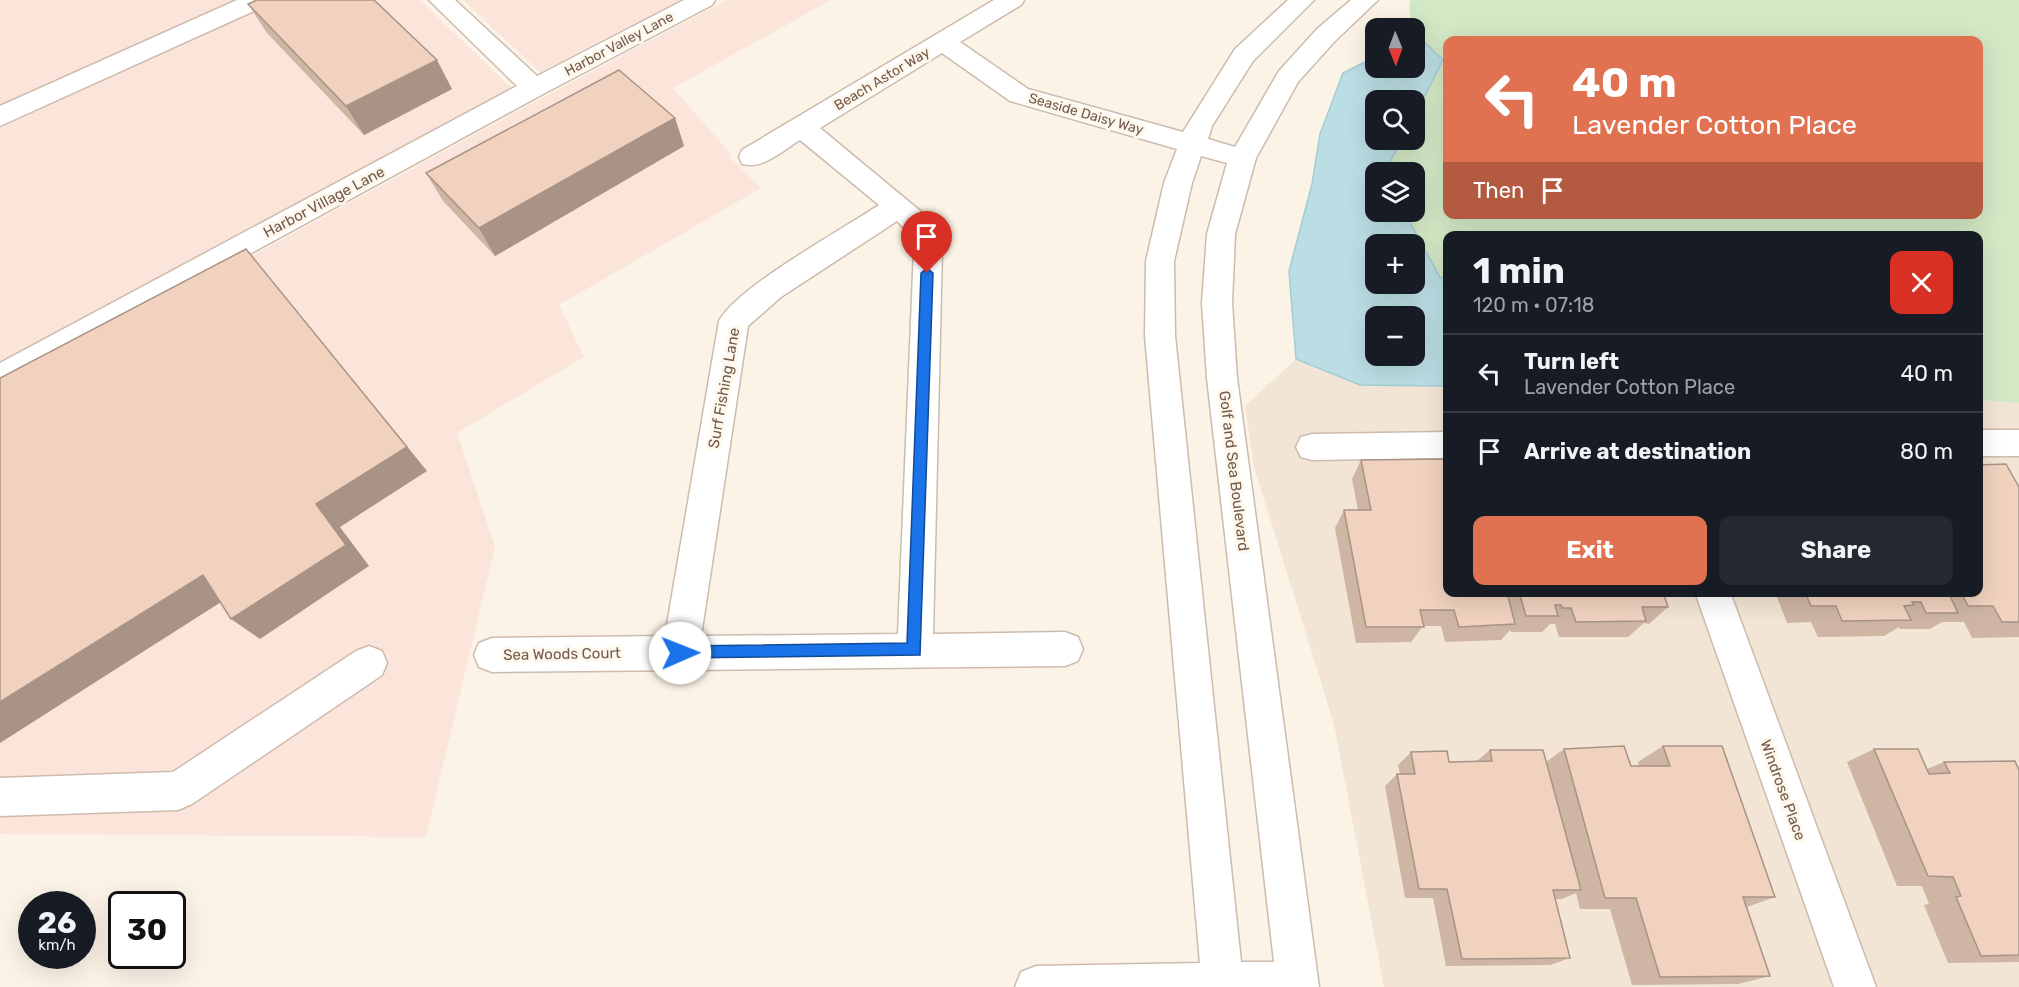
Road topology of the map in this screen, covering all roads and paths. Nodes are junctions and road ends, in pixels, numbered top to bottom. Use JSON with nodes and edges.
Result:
{"nodes":[{"id":1,"x":258,"y":0,"type":"edge"},
{"id":2,"x":441,"y":0,"type":"edge"},
{"id":3,"x":703,"y":0,"type":"edge"},
{"id":4,"x":1012,"y":0,"type":"edge"},
{"id":5,"x":1302,"y":0,"type":"edge"},
{"id":6,"x":1366,"y":0,"type":"edge"},
{"id":7,"x":943,"y":42,"type":"junction"},
{"id":8,"x":534,"y":88,"type":"junction"},
{"id":9,"x":0,"y":117,"type":"edge"},
{"id":10,"x":802,"y":127,"type":"junction"},
{"id":11,"x":1192,"y":144,"type":"junction"},
{"id":12,"x":752,"y":158,"type":"dead end"},
{"id":13,"x":1242,"y":158,"type":"junction"},
{"id":14,"x":899,"y":206,"type":"junction"},
{"id":15,"x":0,"y":378,"type":"edge"},
{"id":16,"x":1983,"y":443,"type":"edge"},
{"id":17,"x":2019,"y":443,"type":"edge"},
{"id":18,"x":1443,"y":445,"type":"edge"},
{"id":19,"x":1312,"y":447,"type":"dead end"},
{"id":20,"x":1714,"y":597,"type":"edge"},
{"id":21,"x":1065,"y":649,"type":"dead end"},
{"id":22,"x":915,"y":650,"type":"junction"},
{"id":23,"x":680,"y":653,"type":"junction"},
{"id":24,"x":492,"y":655,"type":"dead end"},
{"id":25,"x":369,"y":663,"type":"dead end"},
{"id":26,"x":0,"y":797,"type":"edge"},
{"id":27,"x":1298,"y":985,"type":"edge"},
{"id":28,"x":1223,"y":986,"type":"edge"},
{"id":29,"x":1036,"y":987,"type":"edge"},
{"id":30,"x":1855,"y":987,"type":"edge"}],
"edges":[{"from":1,"to":9,"type":"street"},
{"from":2,"to":8,"type":"street"},
{"from":3,"to":8,"type":"street","name":"Harbor Valley Lane"},
{"from":4,"to":7,"type":"street","name":"Beach Astor Way"},
{"from":5,"to":11,"type":"street"},
{"from":6,"to":13,"type":"street","name":"Golf and Sea Boulevard"},
{"from":7,"to":10,"type":"street","name":"Beach Astor Way"},
{"from":7,"to":11,"type":"street","name":"Seaside Daisy Way"},
{"from":8,"to":15,"type":"street","name":"Harbor Village Lane"},
{"from":10,"to":12,"type":"street","name":"Beach Astor Way"},
{"from":10,"to":14,"type":"street"},
{"from":11,"to":13,"type":"street","name":"Seaside Daisy Way"},
{"from":11,"to":28,"type":"street"},
{"from":13,"to":27,"type":"street","name":"Golf and Sea Boulevard"},
{"from":14,"to":22,"type":"street"},
{"from":14,"to":23,"type":"street","name":"Surf Fishing Lane"},
{"from":16,"to":17,"type":"street"},
{"from":18,"to":19,"type":"street"},
{"from":20,"to":30,"type":"street","name":"Windrose Place"},
{"from":21,"to":22,"type":"street","name":"Sea Woods Court"},
{"from":22,"to":23,"type":"street","name":"Sea Woods Court"},
{"from":23,"to":24,"type":"street","name":"Sea Woods Court"},
{"from":25,"to":26,"type":"street"},
{"from":27,"to":28,"type":"street"},
{"from":28,"to":29,"type":"street"}]}
